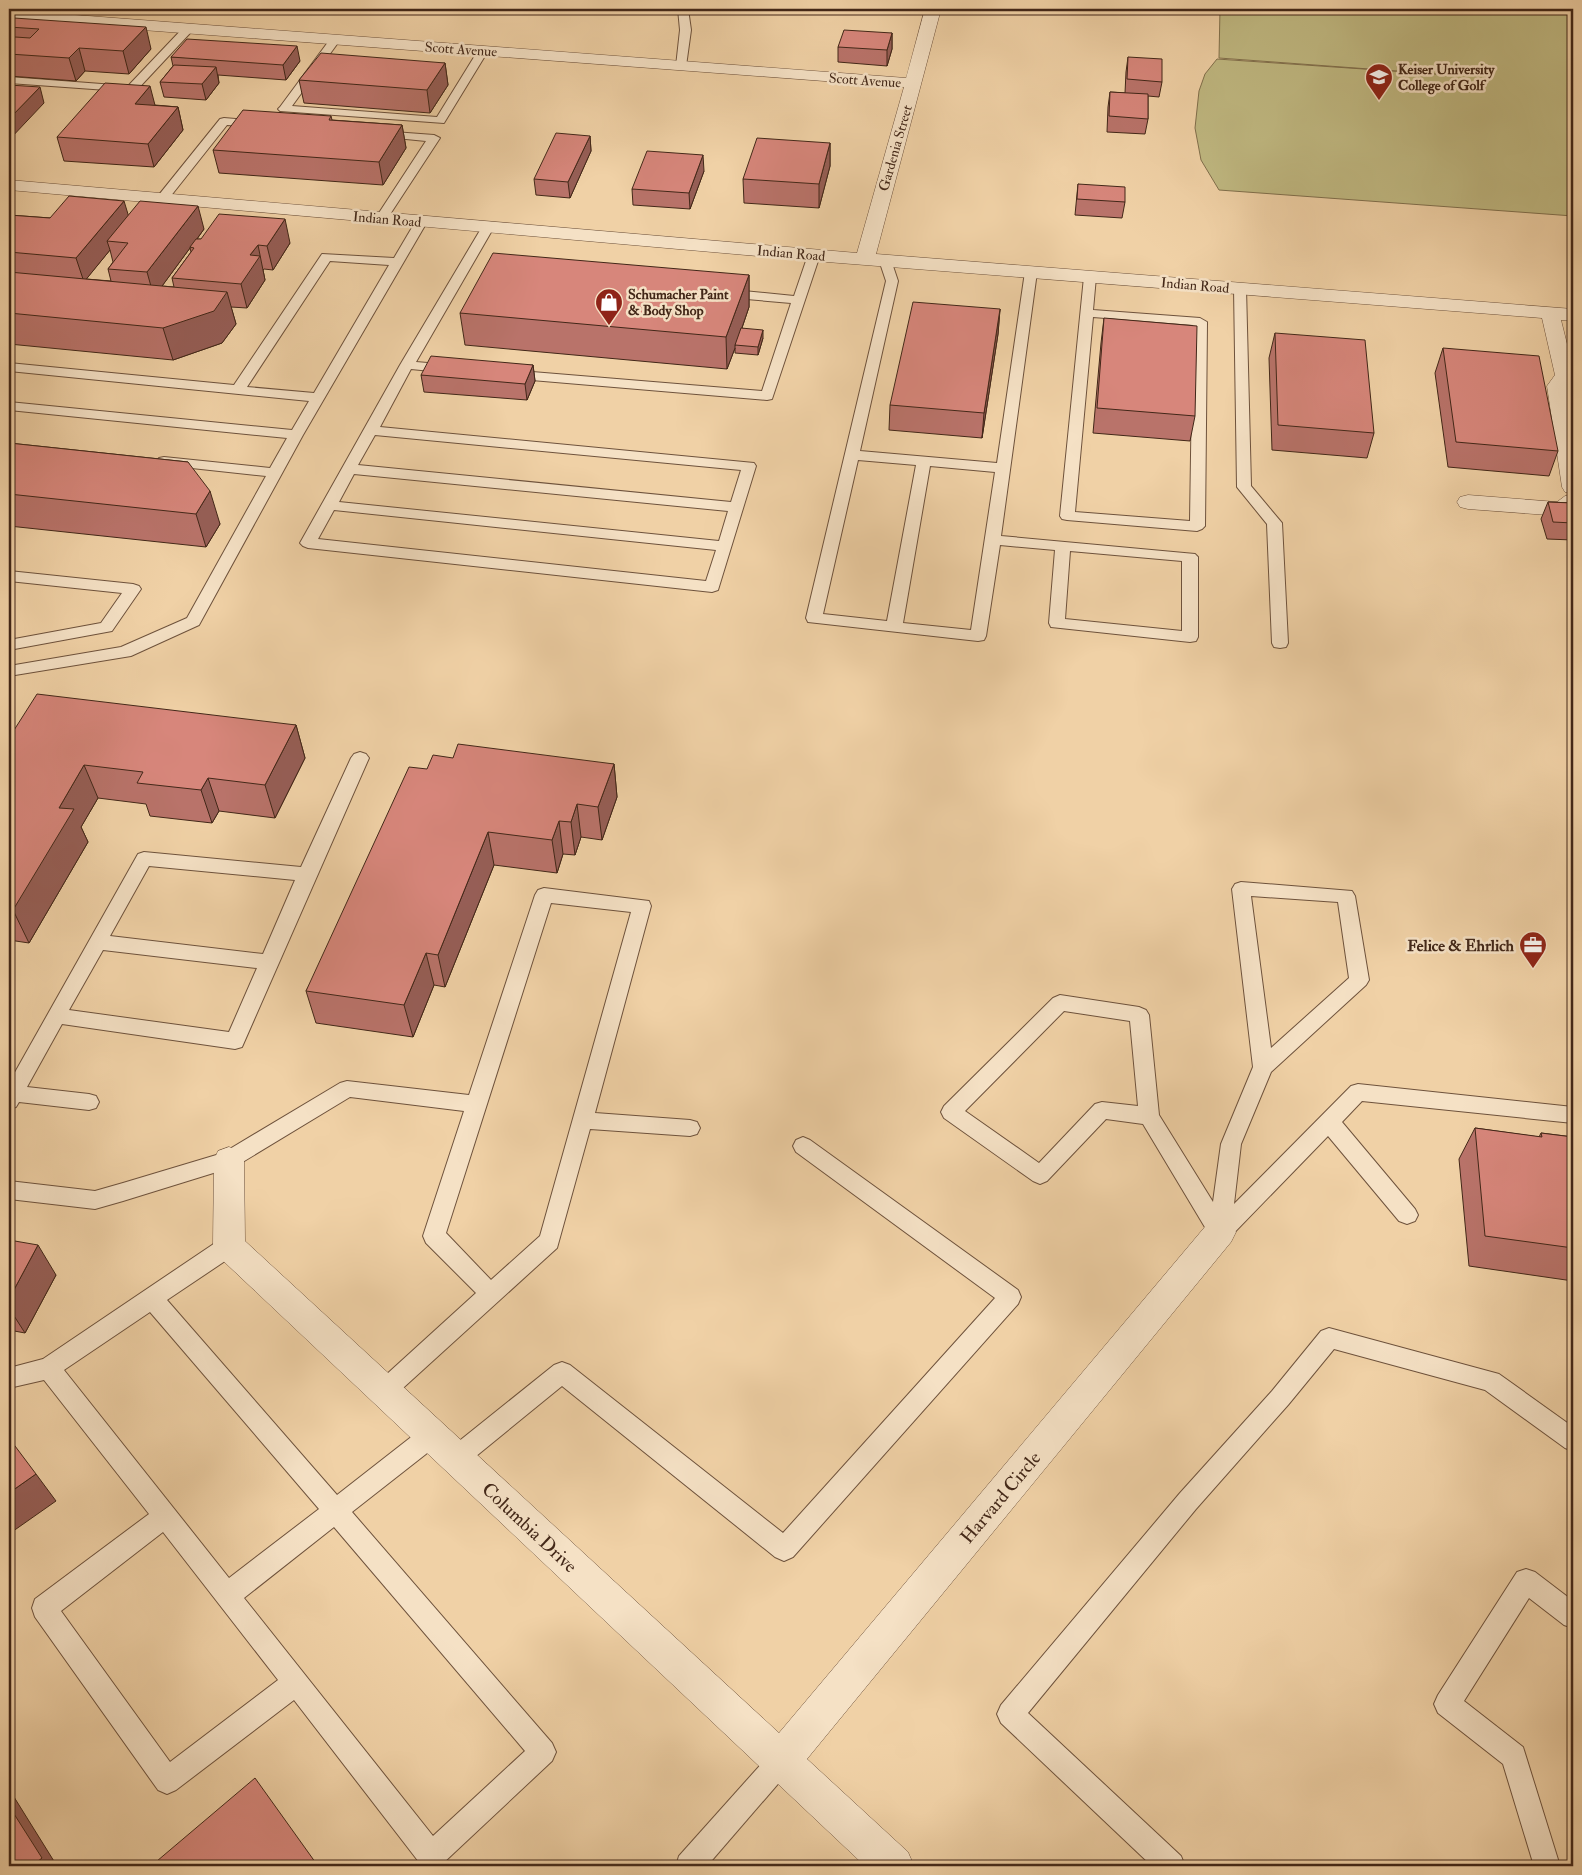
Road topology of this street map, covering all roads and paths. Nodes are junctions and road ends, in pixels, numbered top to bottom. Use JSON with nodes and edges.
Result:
{"nodes":[{"id":1,"x":683,"y":9,"type":"edge"},
{"id":2,"x":933,"y":9,"type":"edge"},
{"id":3,"x":9,"y":15,"type":"edge"},
{"id":4,"x":38,"y":18,"type":"junction"},
{"id":5,"x":26,"y":29,"type":"edge"},
{"id":6,"x":188,"y":29,"type":"junction"},
{"id":7,"x":335,"y":40,"type":"junction"},
{"id":8,"x":483,"y":51,"type":"junction"},
{"id":9,"x":681,"y":66,"type":"junction"},
{"id":10,"x":9,"y":80,"type":"edge"},
{"id":11,"x":913,"y":83,"type":"junction"},
{"id":12,"x":272,"y":125,"type":"edge"},
{"id":13,"x":367,"y":133,"type":"edge"},
{"id":14,"x":9,"y":185,"type":"edge"},
{"id":15,"x":162,"y":199,"type":"junction"},
{"id":16,"x":381,"y":219,"type":"junction"},
{"id":17,"x":421,"y":222,"type":"junction"},
{"id":18,"x":488,"y":227,"type":"junction"},
{"id":19,"x":814,"y":255,"type":"junction"},
{"id":20,"x":865,"y":259,"type":"junction"},
{"id":21,"x":885,"y":260,"type":"junction"},
{"id":22,"x":398,"y":262,"type":"junction"},
{"id":23,"x":1031,"y":272,"type":"junction"},
{"id":24,"x":1090,"y":276,"type":"junction"},
{"id":25,"x":1240,"y":288,"type":"junction"},
{"id":26,"x":710,"y":292,"type":"edge"},
{"id":27,"x":799,"y":300,"type":"junction"},
{"id":28,"x":1086,"y":313,"type":"junction"},
{"id":29,"x":1550,"y":313,"type":"junction"},
{"id":30,"x":1573,"y":315,"type":"edge"},
{"id":31,"x":408,"y":365,"type":"junction"},
{"id":32,"x":9,"y":367,"type":"edge"},
{"id":33,"x":466,"y":370,"type":"edge"},
{"id":34,"x":495,"y":372,"type":"edge"},
{"id":35,"x":238,"y":390,"type":"junction"},
{"id":36,"x":318,"y":398,"type":"junction"},
{"id":37,"x":9,"y":406,"type":"edge"},
{"id":38,"x":371,"y":430,"type":"junction"},
{"id":39,"x":296,"y":435,"type":"junction"},
{"id":40,"x":852,"y":455,"type":"junction"},
{"id":41,"x":147,"y":459,"type":"edge"},
{"id":42,"x":924,"y":461,"type":"junction"},
{"id":43,"x":350,"y":468,"type":"junction"},
{"id":44,"x":1003,"y":468,"type":"junction"},
{"id":45,"x":275,"y":473,"type":"junction"},
{"id":46,"x":1573,"y":487,"type":"edge"},
{"id":47,"x":1573,"y":501,"type":"edge"},
{"id":48,"x":1468,"y":502,"type":"dead end"},
{"id":49,"x":329,"y":505,"type":"junction"},
{"id":50,"x":736,"y":507,"type":"junction"},
{"id":51,"x":993,"y":540,"type":"junction"},
{"id":52,"x":725,"y":546,"type":"junction"},
{"id":53,"x":1063,"y":546,"type":"junction"},
{"id":54,"x":9,"y":576,"type":"edge"},
{"id":55,"x":894,"y":627,"type":"junction"},
{"id":56,"x":1280,"y":643,"type":"dead end"},
{"id":57,"x":9,"y":645,"type":"edge"},
{"id":58,"x":9,"y":671,"type":"edge"},
{"id":59,"x":360,"y":758,"type":"dead end"},
{"id":60,"x":307,"y":874,"type":"junction"},
{"id":61,"x":98,"y":942,"type":"junction"},
{"id":62,"x":269,"y":962,"type":"junction"},
{"id":63,"x":56,"y":1016,"type":"junction"},
{"id":64,"x":1263,"y":1067,"type":"junction"},
{"id":65,"x":11,"y":1097,"type":"edge"},
{"id":66,"x":89,"y":1102,"type":"dead end"},
{"id":67,"x":477,"y":1104,"type":"junction"},
{"id":68,"x":1573,"y":1115,"type":"edge"},
{"id":69,"x":1149,"y":1116,"type":"junction"},
{"id":70,"x":582,"y":1120,"type":"junction"},
{"id":71,"x":1329,"y":1122,"type":"junction"},
{"id":72,"x":690,"y":1128,"type":"dead end"},
{"id":73,"x":803,"y":1146,"type":"dead end"},
{"id":74,"x":229,"y":1160,"type":"junction"},
{"id":75,"x":9,"y":1190,"type":"edge"},
{"id":76,"x":1408,"y":1215,"type":"dead end"},
{"id":77,"x":1220,"y":1232,"type":"junction"},
{"id":78,"x":229,"y":1246,"type":"junction"},
{"id":79,"x":491,"y":1294,"type":"junction"},
{"id":80,"x":152,"y":1298,"type":"junction"},
{"id":81,"x":49,"y":1368,"type":"junction"},
{"id":82,"x":9,"y":1378,"type":"edge"},
{"id":83,"x":384,"y":1391,"type":"junction"},
{"id":84,"x":432,"y":1435,"type":"junction"},
{"id":85,"x":1573,"y":1440,"type":"edge"},
{"id":86,"x":456,"y":1458,"type":"junction"},
{"id":87,"x":336,"y":1512,"type":"junction"},
{"id":88,"x":165,"y":1516,"type":"junction"},
{"id":89,"x":228,"y":1595,"type":"junction"},
{"id":90,"x":1573,"y":1616,"type":"edge"},
{"id":91,"x":296,"y":1682,"type":"junction"},
{"id":92,"x":781,"y":1761,"type":"junction"},
{"id":93,"x":689,"y":1866,"type":"edge"},
{"id":94,"x":894,"y":1866,"type":"edge"},
{"id":95,"x":1172,"y":1866,"type":"edge"},
{"id":96,"x":1547,"y":1866,"type":"edge"}],
"edges":[{"from":1,"to":9,"type":"lane"},
{"from":2,"to":11,"type":"street","name":"Gardenia Street"},
{"from":3,"to":4,"type":"street","name":"Scott Avenue"},
{"from":4,"to":5,"type":"lane"},
{"from":4,"to":6,"type":"street","name":"Scott Avenue"},
{"from":6,"to":7,"type":"street","name":"Scott Avenue"},
{"from":6,"to":10,"type":"lane"},
{"from":7,"to":8,"type":"street","name":"Scott Avenue"},
{"from":7,"to":8,"type":"lane"},
{"from":8,"to":9,"type":"street","name":"Scott Avenue"},
{"from":9,"to":11,"type":"street","name":"Scott Avenue"},
{"from":11,"to":20,"type":"street","name":"Gardenia Street"},
{"from":12,"to":15,"type":"lane"},
{"from":13,"to":16,"type":"lane"},
{"from":14,"to":15,"type":"street","name":"Indian Road"},
{"from":15,"to":16,"type":"street","name":"Indian Road"},
{"from":16,"to":17,"type":"street","name":"Indian Road"},
{"from":17,"to":18,"type":"street","name":"Indian Road"},
{"from":17,"to":22,"type":"lane"},
{"from":18,"to":19,"type":"street","name":"Indian Road"},
{"from":18,"to":31,"type":"lane"},
{"from":19,"to":20,"type":"street","name":"Indian Road"},
{"from":19,"to":27,"type":"lane"},
{"from":20,"to":21,"type":"street","name":"Indian Road"},
{"from":21,"to":23,"type":"street","name":"Indian Road"},
{"from":21,"to":40,"type":"lane"},
{"from":22,"to":35,"type":"lane"},
{"from":22,"to":36,"type":"lane"},
{"from":23,"to":24,"type":"street","name":"Indian Road"},
{"from":23,"to":44,"type":"lane"},
{"from":24,"to":25,"type":"street","name":"Indian Road"},
{"from":24,"to":28,"type":"lane"},
{"from":25,"to":29,"type":"street","name":"Indian Road"},
{"from":25,"to":56,"type":"lane"},
{"from":26,"to":27,"type":"lane"},
{"from":27,"to":34,"type":"lane"},
{"from":28,"to":28,"type":"lane"},
{"from":29,"to":30,"type":"street","name":"Indian Road"},
{"from":29,"to":46,"type":"street"},
{"from":31,"to":33,"type":"lane"},
{"from":31,"to":38,"type":"lane"},
{"from":32,"to":35,"type":"lane"},
{"from":35,"to":36,"type":"lane"},
{"from":36,"to":39,"type":"lane"},
{"from":37,"to":39,"type":"lane"},
{"from":38,"to":43,"type":"lane"},
{"from":38,"to":50,"type":"lane"},
{"from":39,"to":45,"type":"lane"},
{"from":40,"to":42,"type":"lane"},
{"from":40,"to":55,"type":"lane"},
{"from":41,"to":45,"type":"lane"},
{"from":42,"to":44,"type":"lane"},
{"from":42,"to":55,"type":"lane"},
{"from":43,"to":49,"type":"lane"},
{"from":43,"to":50,"type":"lane"},
{"from":44,"to":51,"type":"lane"},
{"from":45,"to":58,"type":"lane"},
{"from":47,"to":48,"type":"street"},
{"from":49,"to":52,"type":"lane"},
{"from":49,"to":52,"type":"lane"},
{"from":50,"to":52,"type":"lane"},
{"from":51,"to":53,"type":"lane"},
{"from":51,"to":55,"type":"lane"},
{"from":53,"to":53,"type":"lane"},
{"from":54,"to":57,"type":"lane"},
{"from":59,"to":60,"type":"lane"},
{"from":60,"to":61,"type":"lane"},
{"from":60,"to":62,"type":"lane"},
{"from":61,"to":62,"type":"lane"},
{"from":61,"to":63,"type":"lane"},
{"from":62,"to":63,"type":"lane"},
{"from":63,"to":65,"type":"lane"},
{"from":64,"to":64,"type":"lane"},
{"from":64,"to":77,"type":"lane"},
{"from":65,"to":66,"type":"lane"},
{"from":67,"to":70,"type":"lane"},
{"from":67,"to":74,"type":"lane"},
{"from":67,"to":79,"type":"lane"},
{"from":68,"to":71,"type":"lane"},
{"from":69,"to":69,"type":"lane"},
{"from":69,"to":77,"type":"lane"},
{"from":70,"to":72,"type":"lane"},
{"from":70,"to":79,"type":"lane"},
{"from":71,"to":76,"type":"lane"},
{"from":71,"to":77,"type":"lane"},
{"from":73,"to":86,"type":"lane"},
{"from":74,"to":75,"type":"lane"},
{"from":74,"to":78,"type":"street"},
{"from":77,"to":92,"type":"street","name":"Harvard Circle"},
{"from":78,"to":80,"type":"lane"},
{"from":78,"to":83,"type":"street","name":"Columbia Drive"},
{"from":79,"to":83,"type":"lane"},
{"from":80,"to":81,"type":"lane"},
{"from":80,"to":87,"type":"lane"},
{"from":81,"to":82,"type":"lane"},
{"from":81,"to":88,"type":"lane"},
{"from":83,"to":84,"type":"street","name":"Columbia Drive"},
{"from":84,"to":86,"type":"street","name":"Columbia Drive"},
{"from":84,"to":87,"type":"lane"},
{"from":85,"to":95,"type":"lane"},
{"from":86,"to":92,"type":"street","name":"Columbia Drive"},
{"from":87,"to":89,"type":"lane"},
{"from":87,"to":91,"type":"lane"},
{"from":88,"to":89,"type":"lane"},
{"from":88,"to":91,"type":"lane"},
{"from":89,"to":91,"type":"lane"},
{"from":90,"to":96,"type":"lane"},
{"from":92,"to":93,"type":"lane"},
{"from":92,"to":94,"type":"street","name":"Columbia Drive"}]}
